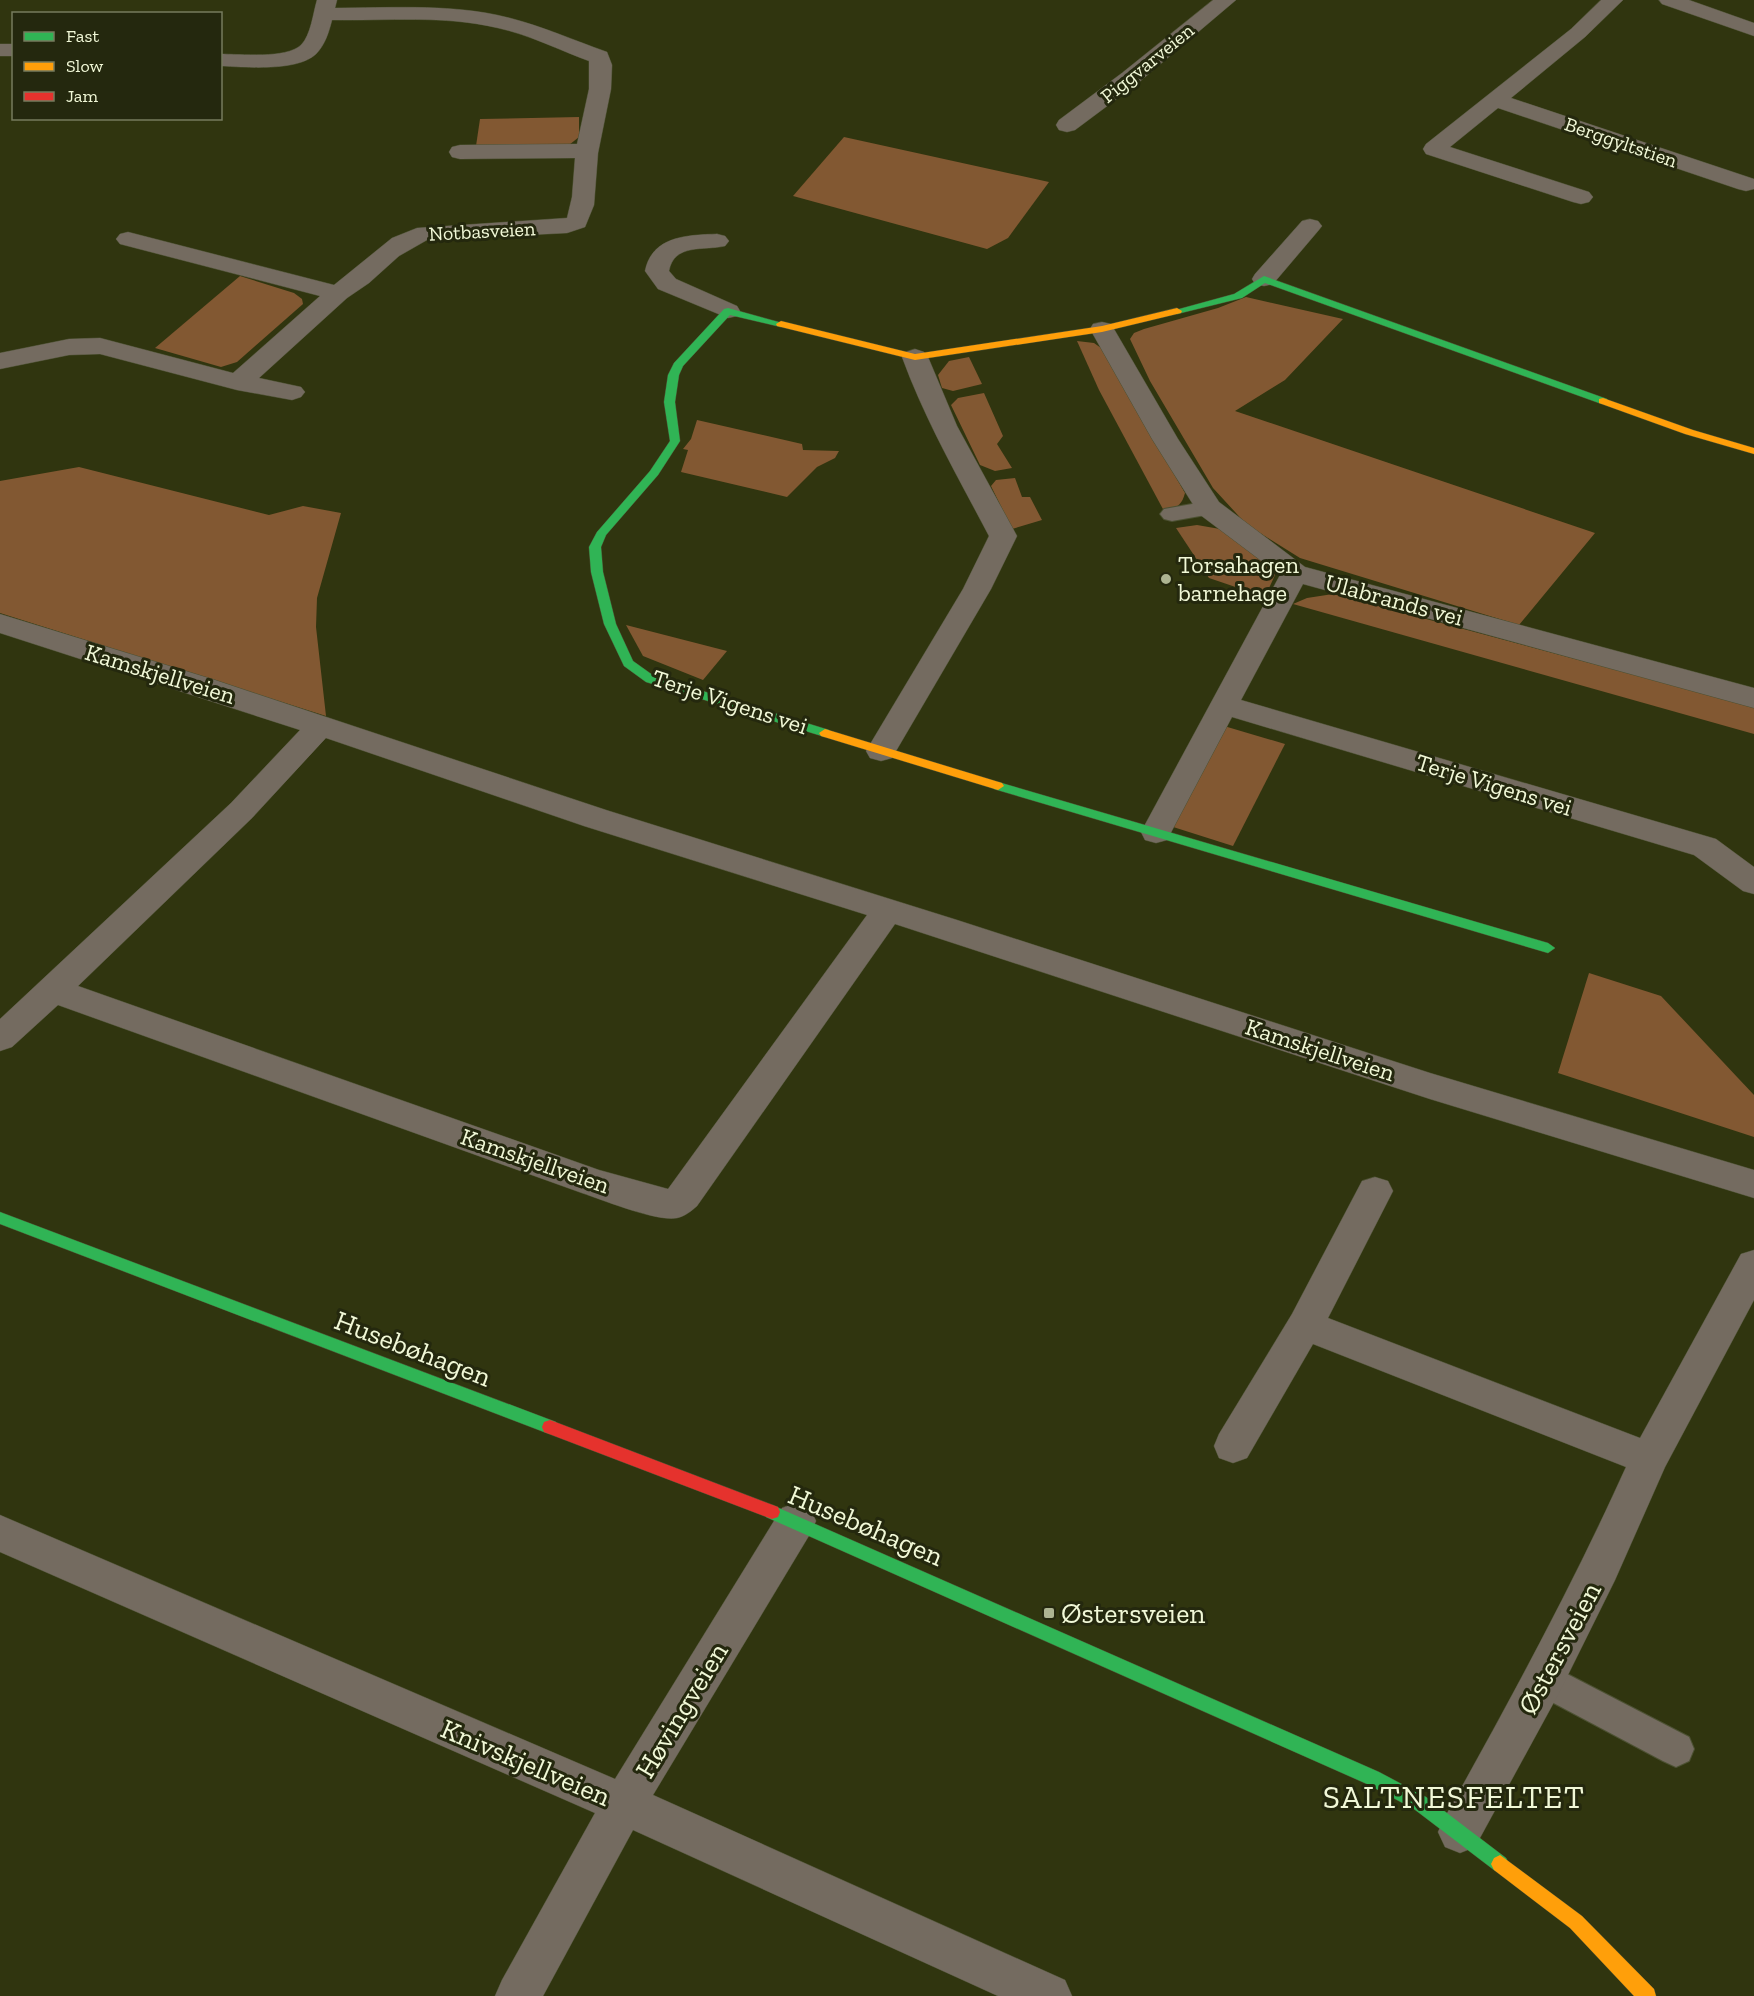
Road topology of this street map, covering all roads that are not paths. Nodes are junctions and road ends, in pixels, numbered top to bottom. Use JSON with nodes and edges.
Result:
{"nodes":[{"id":1,"x":1226,"y":0,"type":"edge"},
{"id":2,"x":1613,"y":0,"type":"edge"},
{"id":3,"x":1669,"y":0,"type":"edge"},
{"id":4,"x":325,"y":7,"type":"edge"},
{"id":5,"x":1754,"y":30,"type":"edge"},
{"id":6,"x":222,"y":60,"type":"edge"},
{"id":7,"x":1496,"y":100,"type":"junction"},
{"id":8,"x":1067,"y":125,"type":"dead end"},
{"id":9,"x":588,"y":151,"type":"junction"},
{"id":10,"x":460,"y":152,"type":"dead end"},
{"id":11,"x":1746,"y":184,"type":"dead end"},
{"id":12,"x":1581,"y":197,"type":"dead end"},
{"id":13,"x":1310,"y":226,"type":"dead end"},
{"id":14,"x":128,"y":239,"type":"dead end"},
{"id":15,"x":717,"y":241,"type":"dead end"},
{"id":16,"x":1264,"y":279,"type":"junction"},
{"id":17,"x":338,"y":292,"type":"junction"},
{"id":18,"x":728,"y":311,"type":"junction"},
{"id":19,"x":1102,"y":329,"type":"junction"},
{"id":20,"x":915,"y":357,"type":"junction"},
{"id":21,"x":0,"y":361,"type":"edge"},
{"id":22,"x":237,"y":382,"type":"junction"},
{"id":23,"x":292,"y":392,"type":"dead end"},
{"id":24,"x":1754,"y":451,"type":"edge"},
{"id":25,"x":1209,"y":508,"type":"junction"},
{"id":26,"x":1172,"y":514,"type":"dead end"},
{"id":27,"x":1295,"y":573,"type":"junction"},
{"id":28,"x":0,"y":623,"type":"edge"},
{"id":29,"x":1754,"y":698,"type":"edge"},
{"id":30,"x":1224,"y":705,"type":"junction"},
{"id":31,"x":321,"y":725,"type":"junction"},
{"id":32,"x":880,"y":751,"type":"junction"},
{"id":33,"x":1156,"y":832,"type":"junction"},
{"id":34,"x":1754,"y":883,"type":"edge"},
{"id":35,"x":888,"y":910,"type":"junction"},
{"id":36,"x":1548,"y":948,"type":"dead end"},
{"id":37,"x":55,"y":991,"type":"junction"},
{"id":38,"x":0,"y":1038,"type":"edge"},
{"id":39,"x":1754,"y":1184,"type":"edge"},
{"id":40,"x":1375,"y":1191,"type":"dead end"},
{"id":41,"x":0,"y":1218,"type":"edge"},
{"id":42,"x":1754,"y":1265,"type":"edge"},
{"id":43,"x":1305,"y":1325,"type":"junction"},
{"id":44,"x":1233,"y":1446,"type":"dead end"},
{"id":45,"x":1648,"y":1459,"type":"junction"},
{"id":46,"x":796,"y":1521,"type":"junction"},
{"id":47,"x":0,"y":1533,"type":"edge"},
{"id":48,"x":1544,"y":1679,"type":"junction"},
{"id":49,"x":1676,"y":1749,"type":"dead end"},
{"id":50,"x":624,"y":1804,"type":"junction"},
{"id":51,"x":1460,"y":1832,"type":"junction"},
{"id":52,"x":518,"y":1996,"type":"edge"},
{"id":53,"x":1049,"y":1996,"type":"edge"},
{"id":54,"x":1647,"y":1996,"type":"edge"}],
"edges":[{"from":1,"to":8,"type":"street","name":"Piggvarveien"},
{"from":2,"to":7,"type":"street"},
{"from":3,"to":5,"type":"street"},
{"from":4,"to":6,"type":"street"},
{"from":4,"to":9,"type":"street"},
{"from":7,"to":11,"type":"street","name":"Berggyltstien"},
{"from":7,"to":12,"type":"street"},
{"from":9,"to":10,"type":"street"},
{"from":9,"to":17,"type":"street","name":"Notbasveien"},
{"from":13,"to":16,"type":"street"},
{"from":14,"to":17,"type":"street"},
{"from":15,"to":18,"type":"street"},
{"from":16,"to":19,"type":"street"},
{"from":16,"to":24,"type":"street"},
{"from":17,"to":22,"type":"street","name":"Notbasveien"},
{"from":18,"to":20,"type":"street"},
{"from":18,"to":32,"type":"street","name":"Terje Vigens vei"},
{"from":19,"to":20,"type":"street"},
{"from":19,"to":25,"type":"street","name":"Ulabrands vei"},
{"from":20,"to":32,"type":"street"},
{"from":21,"to":22,"type":"street"},
{"from":22,"to":23,"type":"street"},
{"from":25,"to":26,"type":"lane"},
{"from":25,"to":27,"type":"street","name":"Ulabrands vei"},
{"from":27,"to":29,"type":"street","name":"Ulabrands vei"},
{"from":27,"to":30,"type":"street"},
{"from":28,"to":31,"type":"street","name":"Kamskjellveien"},
{"from":30,"to":33,"type":"street"},
{"from":30,"to":34,"type":"street","name":"Terje Vigens vei"},
{"from":31,"to":35,"type":"street","name":"Kamskjellveien"},
{"from":31,"to":37,"type":"street"},
{"from":32,"to":33,"type":"street","name":"Terje Vigens vei"},
{"from":33,"to":36,"type":"street","name":"Terje Vigens vei"},
{"from":35,"to":37,"type":"street","name":"Kamskjellveien"},
{"from":35,"to":39,"type":"street","name":"Kamskjellveien"},
{"from":37,"to":38,"type":"street"},
{"from":40,"to":43,"type":"street"},
{"from":41,"to":46,"type":"street","name":"Husebøhagen"},
{"from":42,"to":45,"type":"street","name":"Østersveien"},
{"from":43,"to":44,"type":"street"},
{"from":43,"to":45,"type":"street"},
{"from":45,"to":48,"type":"street","name":"Østersveien"},
{"from":46,"to":50,"type":"street","name":"Høvingveien"},
{"from":46,"to":51,"type":"street","name":"Husebøhagen"},
{"from":47,"to":50,"type":"street","name":"Knivskjellveien"},
{"from":48,"to":49,"type":"lane"},
{"from":48,"to":51,"type":"street","name":"Østersveien"},
{"from":50,"to":52,"type":"street","name":"Høvingveien"},
{"from":50,"to":53,"type":"street","name":"Knivskjellveien"},
{"from":51,"to":54,"type":"street","name":"Husebøhagen"}]}
